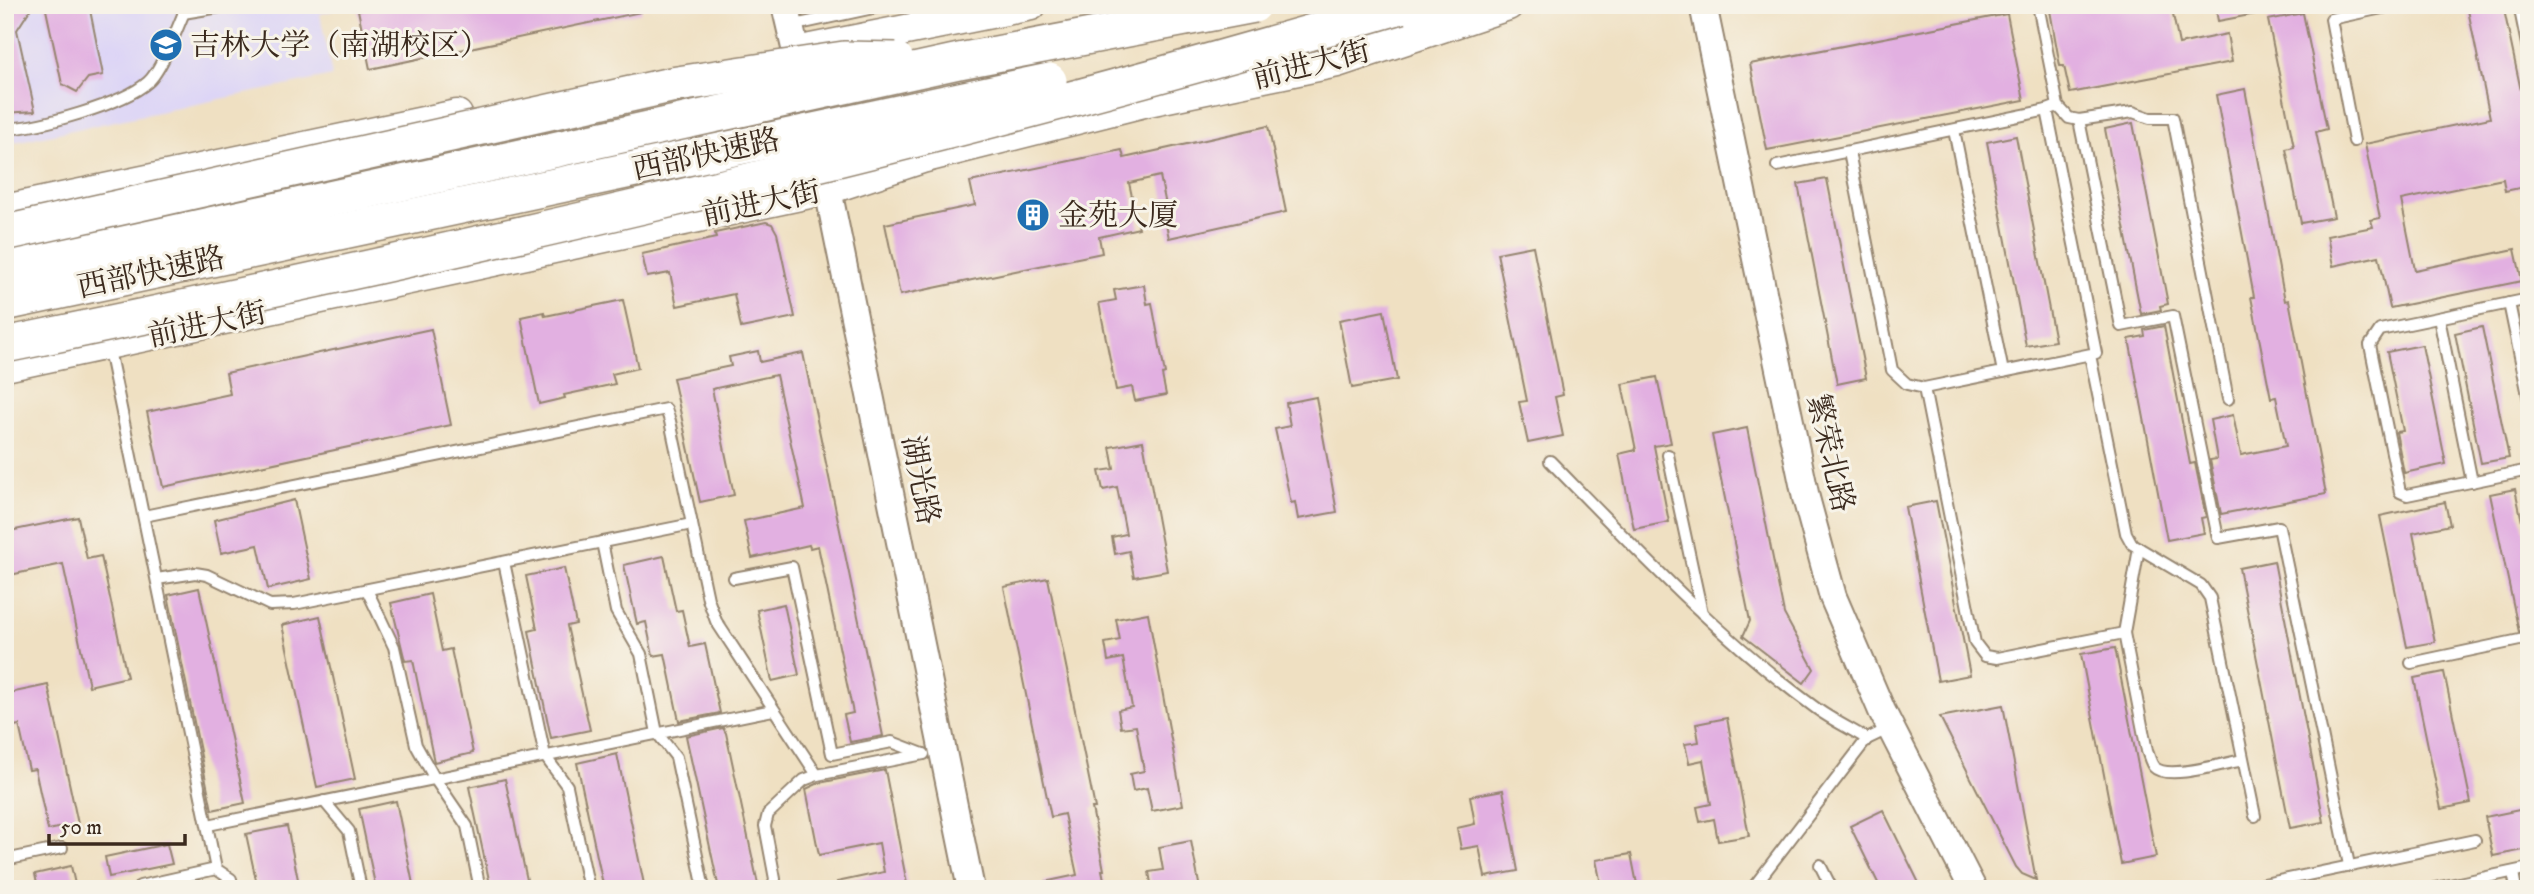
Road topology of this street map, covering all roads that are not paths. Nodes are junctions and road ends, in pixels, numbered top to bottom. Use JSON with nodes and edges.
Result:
{"nodes":[{"id":1,"x":232,"y":5,"type":"edge"},
{"id":2,"x":887,"y":5,"type":"edge"},
{"id":3,"x":1031,"y":5,"type":"edge"},
{"id":4,"x":1208,"y":5,"type":"edge"},
{"id":5,"x":1254,"y":5,"type":"edge"},
{"id":6,"x":1478,"y":5,"type":"edge"},
{"id":7,"x":1508,"y":5,"type":"edge"},
{"id":8,"x":1703,"y":5,"type":"edge"},
{"id":9,"x":2038,"y":5,"type":"edge"},
{"id":10,"x":2396,"y":5,"type":"edge"},
{"id":11,"x":2519,"y":5,"type":"edge"},
{"id":12,"x":1404,"y":6,"type":"edge"},
{"id":13,"x":185,"y":9,"type":"edge"},
{"id":14,"x":790,"y":28,"type":"edge"},
{"id":15,"x":2529,"y":54,"type":"edge"},
{"id":16,"x":959,"y":61,"type":"junction"},
{"id":17,"x":804,"y":85,"type":"junction"},
{"id":18,"x":2053,"y":108,"type":"junction"},
{"id":19,"x":2079,"y":120,"type":"junction"},
{"id":20,"x":5,"y":129,"type":"edge"},
{"id":21,"x":1954,"y":130,"type":"junction"},
{"id":22,"x":817,"y":141,"type":"junction"},
{"id":23,"x":2354,"y":141,"type":"dead end"},
{"id":24,"x":1849,"y":152,"type":"junction"},
{"id":25,"x":1777,"y":166,"type":"dead end"},
{"id":26,"x":828,"y":189,"type":"junction"},
{"id":27,"x":5,"y":210,"type":"edge"},
{"id":28,"x":5,"y":233,"type":"edge"},
{"id":29,"x":5,"y":255,"type":"edge"},
{"id":30,"x":5,"y":270,"type":"edge"},
{"id":31,"x":2529,"y":299,"type":"edge"},
{"id":32,"x":5,"y":303,"type":"edge"},
{"id":33,"x":2509,"y":303,"type":"junction"},
{"id":34,"x":2439,"y":318,"type":"junction"},
{"id":35,"x":5,"y":320,"type":"edge"},
{"id":36,"x":5,"y":345,"type":"edge"},
{"id":37,"x":108,"y":345,"type":"junction"},
{"id":38,"x":2090,"y":355,"type":"junction"},
{"id":39,"x":5,"y":366,"type":"edge"},
{"id":40,"x":2003,"y":372,"type":"junction"},
{"id":41,"x":1924,"y":388,"type":"junction"},
{"id":42,"x":2228,"y":399,"type":"dead end"},
{"id":43,"x":2529,"y":400,"type":"edge"},
{"id":44,"x":1668,"y":454,"type":"dead end"},
{"id":45,"x":1550,"y":461,"type":"dead end"},
{"id":46,"x":2529,"y":470,"type":"edge"},
{"id":47,"x":2472,"y":482,"type":"junction"},
{"id":48,"x":144,"y":516,"type":"junction"},
{"id":49,"x":692,"y":524,"type":"junction"},
{"id":50,"x":602,"y":542,"type":"junction"},
{"id":51,"x":2139,"y":548,"type":"junction"},
{"id":52,"x":504,"y":562,"type":"junction"},
{"id":53,"x":734,"y":578,"type":"dead end"},
{"id":54,"x":157,"y":579,"type":"junction"},
{"id":55,"x":367,"y":590,"type":"junction"},
{"id":56,"x":1702,"y":613,"type":"junction"},
{"id":57,"x":2124,"y":633,"type":"junction"},
{"id":58,"x":2529,"y":638,"type":"edge"},
{"id":59,"x":2411,"y":663,"type":"dead end"},
{"id":60,"x":773,"y":709,"type":"junction"},
{"id":61,"x":657,"y":733,"type":"junction"},
{"id":62,"x":1879,"y":733,"type":"junction"},
{"id":63,"x":932,"y":752,"type":"junction"},
{"id":64,"x":545,"y":756,"type":"junction"},
{"id":65,"x":2243,"y":760,"type":"junction"},
{"id":66,"x":817,"y":775,"type":"junction"},
{"id":67,"x":435,"y":779,"type":"junction"},
{"id":68,"x":324,"y":801,"type":"junction"},
{"id":69,"x":2255,"y":816,"type":"dead end"},
{"id":70,"x":208,"y":825,"type":"junction"},
{"id":71,"x":2475,"y":840,"type":"dead end"},
{"id":72,"x":62,"y":848,"type":"dead end"},
{"id":73,"x":5,"y":860,"type":"edge"},
{"id":74,"x":1820,"y":865,"type":"dead end"},
{"id":75,"x":2348,"y":866,"type":"junction"},
{"id":76,"x":2529,"y":868,"type":"edge"},
{"id":77,"x":216,"y":869,"type":"junction"},
{"id":78,"x":2513,"y":872,"type":"junction"},
{"id":79,"x":141,"y":889,"type":"edge"},
{"id":80,"x":233,"y":889,"type":"edge"},
{"id":81,"x":361,"y":889,"type":"edge"},
{"id":82,"x":480,"y":889,"type":"edge"},
{"id":83,"x":589,"y":889,"type":"edge"},
{"id":84,"x":705,"y":889,"type":"edge"},
{"id":85,"x":772,"y":889,"type":"edge"},
{"id":86,"x":971,"y":889,"type":"edge"},
{"id":87,"x":1752,"y":889,"type":"edge"},
{"id":88,"x":1832,"y":889,"type":"edge"},
{"id":89,"x":1973,"y":889,"type":"edge"},
{"id":90,"x":2241,"y":889,"type":"edge"},
{"id":91,"x":2432,"y":889,"type":"edge"},
{"id":92,"x":2516,"y":889,"type":"edge"}],
"edges":[{"from":1,"to":13,"type":"lane"},
{"from":2,"to":14,"type":"lane"},
{"from":3,"to":14,"type":"main road"},
{"from":4,"to":17,"type":"main road"},
{"from":5,"to":16,"type":"highway","name":"西部快速路","bridge":true},
{"from":6,"to":22,"type":"main road","name":"前进大街"},
{"from":7,"to":26,"type":"main road","name":"前进大街"},
{"from":8,"to":62,"type":"street","name":"繁荣北路"},
{"from":9,"to":18,"type":"lane"},
{"from":10,"to":23,"type":"lane"},
{"from":11,"to":15,"type":"lane"},
{"from":12,"to":32,"type":"highway","name":"西部快速路","bridge":true},
{"from":12,"to":36,"type":"highway","bridge":true},
{"from":13,"to":20,"type":"lane"},
{"from":14,"to":17,"type":"street","name":"湖光路"},
{"from":14,"to":27,"type":"main road"},
{"from":16,"to":28,"type":"highway","bridge":true},
{"from":16,"to":30,"type":"highway","name":"西部快速路","bridge":true},
{"from":17,"to":22,"type":"street","name":"湖光路"},
{"from":17,"to":29,"type":"main road"},
{"from":18,"to":19,"type":"lane"},
{"from":18,"to":21,"type":"lane"},
{"from":18,"to":38,"type":"lane"},
{"from":19,"to":42,"type":"lane"},
{"from":19,"to":75,"type":"lane"},
{"from":21,"to":24,"type":"lane"},
{"from":21,"to":40,"type":"lane"},
{"from":22,"to":26,"type":"street","name":"湖光路"},
{"from":22,"to":35,"type":"main road","name":"前进大街"},
{"from":24,"to":25,"type":"lane"},
{"from":24,"to":41,"type":"lane"},
{"from":26,"to":37,"type":"main road","name":"前进大街"},
{"from":26,"to":63,"type":"street","name":"湖光路"},
{"from":31,"to":33,"type":"lane"},
{"from":33,"to":34,"type":"lane"},
{"from":33,"to":43,"type":"lane"},
{"from":34,"to":47,"type":"lane"},
{"from":34,"to":47,"type":"lane"},
{"from":37,"to":39,"type":"main road","name":"前进大街"},
{"from":37,"to":48,"type":"lane"},
{"from":38,"to":40,"type":"lane"},
{"from":38,"to":51,"type":"lane"},
{"from":40,"to":41,"type":"lane"},
{"from":41,"to":57,"type":"lane"},
{"from":44,"to":56,"type":"lane"},
{"from":45,"to":56,"type":"lane"},
{"from":46,"to":47,"type":"lane"},
{"from":48,"to":49,"type":"lane"},
{"from":48,"to":54,"type":"lane"},
{"from":49,"to":50,"type":"lane"},
{"from":49,"to":60,"type":"lane"},
{"from":50,"to":52,"type":"lane"},
{"from":50,"to":61,"type":"lane"},
{"from":51,"to":57,"type":"lane"},
{"from":51,"to":65,"type":"lane"},
{"from":52,"to":55,"type":"lane"},
{"from":52,"to":64,"type":"lane"},
{"from":53,"to":63,"type":"lane"},
{"from":54,"to":55,"type":"lane"},
{"from":54,"to":70,"type":"lane"},
{"from":55,"to":67,"type":"lane"},
{"from":56,"to":62,"type":"lane"},
{"from":57,"to":65,"type":"lane"},
{"from":58,"to":59,"type":"lane"},
{"from":60,"to":61,"type":"lane"},
{"from":60,"to":66,"type":"lane"},
{"from":61,"to":64,"type":"lane"},
{"from":61,"to":84,"type":"lane"},
{"from":62,"to":87,"type":"lane"},
{"from":62,"to":89,"type":"street","name":"繁荣北路"},
{"from":63,"to":66,"type":"lane"},
{"from":63,"to":86,"type":"street","name":"湖光路"},
{"from":64,"to":67,"type":"lane"},
{"from":64,"to":83,"type":"lane"},
{"from":65,"to":69,"type":"lane"},
{"from":66,"to":85,"type":"lane"},
{"from":67,"to":68,"type":"lane"},
{"from":67,"to":82,"type":"lane"},
{"from":68,"to":70,"type":"lane"},
{"from":68,"to":81,"type":"lane"},
{"from":70,"to":77,"type":"lane"},
{"from":71,"to":75,"type":"lane"},
{"from":72,"to":73,"type":"lane"},
{"from":74,"to":88,"type":"lane"},
{"from":75,"to":90,"type":"lane"},
{"from":76,"to":78,"type":"lane"},
{"from":77,"to":79,"type":"lane"},
{"from":77,"to":80,"type":"lane"},
{"from":78,"to":91,"type":"lane"},
{"from":78,"to":92,"type":"lane"}]}
